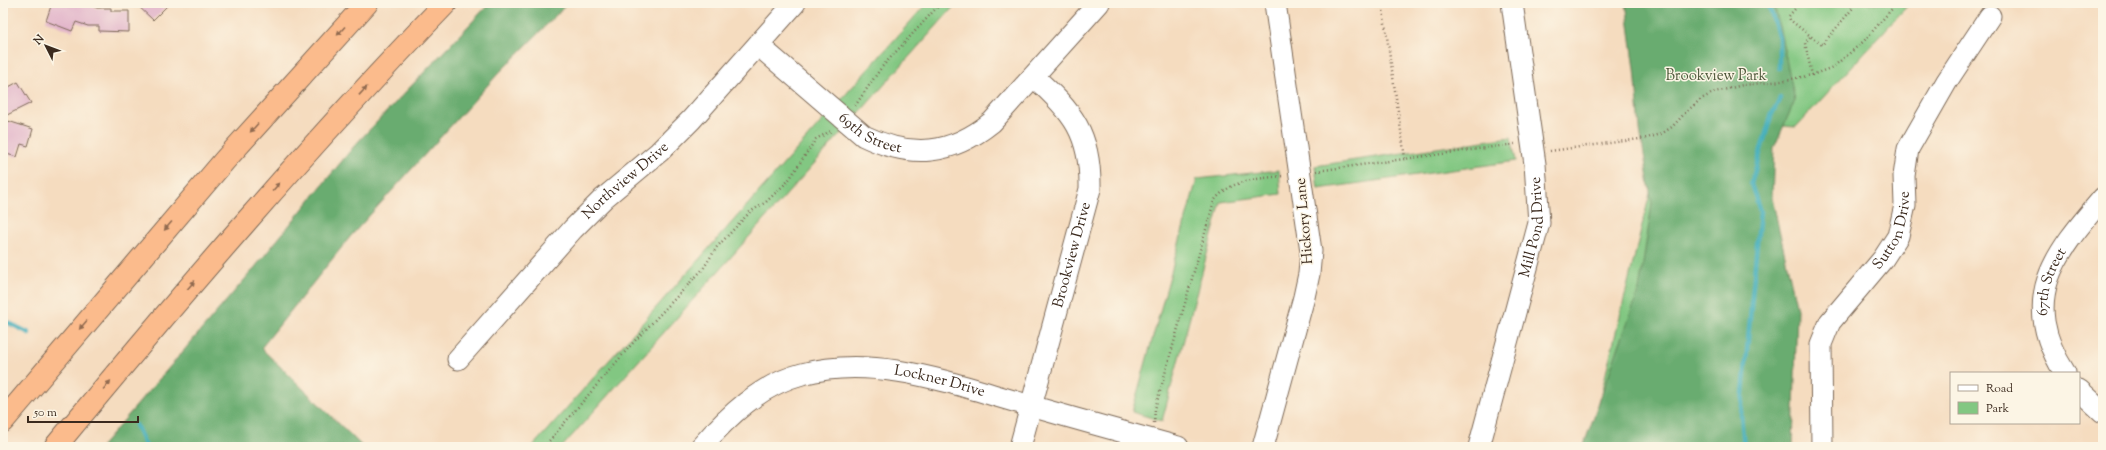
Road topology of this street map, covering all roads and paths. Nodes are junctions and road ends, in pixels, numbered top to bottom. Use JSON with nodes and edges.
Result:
{"nodes":[{"id":1,"x":367,"y":3,"type":"edge"},
{"id":2,"x":446,"y":3,"type":"edge"},
{"id":3,"x":795,"y":3,"type":"edge"},
{"id":4,"x":941,"y":3,"type":"edge"},
{"id":5,"x":1099,"y":3,"type":"edge"},
{"id":6,"x":1382,"y":3,"type":"edge"},
{"id":7,"x":1512,"y":3,"type":"edge"},
{"id":8,"x":1800,"y":3,"type":"edge"},
{"id":9,"x":1849,"y":3,"type":"edge"},
{"id":10,"x":1898,"y":3,"type":"edge"},
{"id":11,"x":1276,"y":9,"type":"edge"},
{"id":12,"x":1990,"y":16,"type":"dead end"},
{"id":13,"x":1810,"y":37,"type":"junction"},
{"id":14,"x":758,"y":45,"type":"junction"},
{"id":15,"x":1812,"y":75,"type":"junction"},
{"id":16,"x":1034,"y":77,"type":"junction"},
{"id":17,"x":844,"y":120,"type":"junction"},
{"id":18,"x":1532,"y":148,"type":"junction"},
{"id":19,"x":1405,"y":158,"type":"junction"},
{"id":20,"x":1301,"y":173,"type":"junction"},
{"id":21,"x":2103,"y":198,"type":"edge"},
{"id":22,"x":458,"y":359,"type":"dead end"},
{"id":23,"x":2064,"y":372,"type":"edge"},
{"id":24,"x":2080,"y":391,"type":"edge"},
{"id":25,"x":1032,"y":406,"type":"junction"},
{"id":26,"x":2103,"y":412,"type":"edge"},
{"id":27,"x":3,"y":421,"type":"edge"},
{"id":28,"x":707,"y":440,"type":"edge"},
{"id":29,"x":1153,"y":440,"type":"junction"},
{"id":30,"x":55,"y":447,"type":"edge"},
{"id":31,"x":544,"y":447,"type":"edge"},
{"id":32,"x":1020,"y":447,"type":"edge"},
{"id":33,"x":1178,"y":447,"type":"edge"},
{"id":34,"x":1262,"y":447,"type":"edge"},
{"id":35,"x":1479,"y":447,"type":"edge"},
{"id":36,"x":1822,"y":447,"type":"edge"}],
"edges":[{"from":1,"to":27,"type":"highway","one_way":true},
{"from":30,"to":2,"type":"highway","one_way":true},
{"from":3,"to":14,"type":"street","name":"Northview Drive"},
{"from":4,"to":17,"type":"path"},
{"from":5,"to":16,"type":"street"},
{"from":6,"to":19,"type":"path"},
{"from":7,"to":18,"type":"street","name":"Mill Pond Drive"},
{"from":8,"to":13,"type":"path"},
{"from":9,"to":13,"type":"path"},
{"from":10,"to":15,"type":"path"},
{"from":11,"to":20,"type":"street","name":"Hickory Lane"},
{"from":12,"to":36,"type":"street","name":"Sutton Drive"},
{"from":13,"to":15,"type":"path"},
{"from":14,"to":17,"type":"street","name":"69th Street"},
{"from":14,"to":22,"type":"street","name":"Northview Drive"},
{"from":15,"to":18,"type":"path"},
{"from":16,"to":17,"type":"street","name":"69th Street"},
{"from":16,"to":25,"type":"street","name":"Brookview Drive"},
{"from":17,"to":31,"type":"path"},
{"from":18,"to":19,"type":"path"},
{"from":18,"to":35,"type":"street","name":"Mill Pond Drive"},
{"from":19,"to":20,"type":"path"},
{"from":20,"to":29,"type":"path"},
{"from":20,"to":34,"type":"street","name":"Hickory Lane"},
{"from":21,"to":23,"type":"street","name":"67th Street"},
{"from":24,"to":26,"type":"street"},
{"from":25,"to":28,"type":"street","name":"Lockner Drive"},
{"from":25,"to":29,"type":"street","name":"Lockner Drive"},
{"from":25,"to":32,"type":"street","name":"Brookview Drive"},
{"from":29,"to":33,"type":"street","name":"Lockner Drive"}]}
